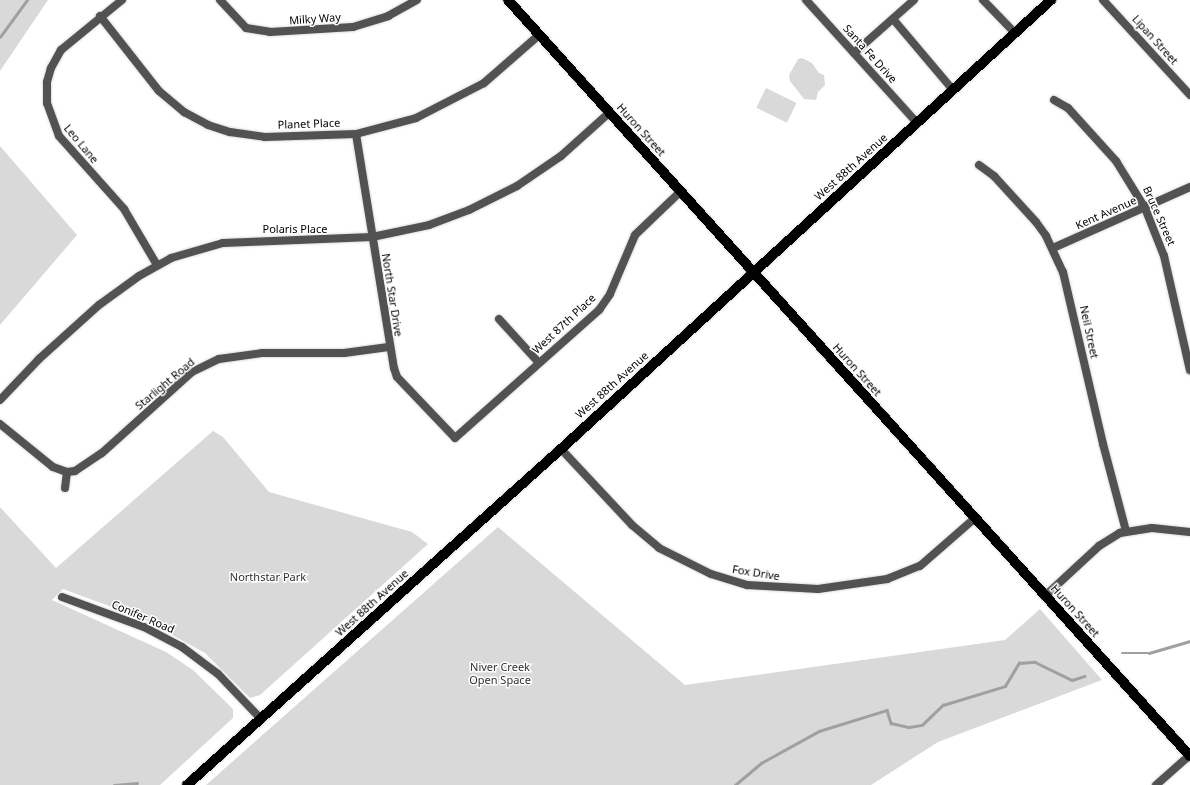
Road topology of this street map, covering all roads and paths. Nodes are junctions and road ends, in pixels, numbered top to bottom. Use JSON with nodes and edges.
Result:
{"nodes":[{"id":1,"x":122,"y":0,"type":"edge"},
{"id":2,"x":220,"y":0,"type":"edge"},
{"id":3,"x":417,"y":0,"type":"edge"},
{"id":4,"x":508,"y":0,"type":"edge"},
{"id":5,"x":806,"y":0,"type":"edge"},
{"id":6,"x":914,"y":0,"type":"edge"},
{"id":7,"x":983,"y":0,"type":"edge"},
{"id":8,"x":1051,"y":0,"type":"edge"},
{"id":9,"x":1103,"y":0,"type":"edge"},
{"id":10,"x":100,"y":16,"type":"junction"},
{"id":11,"x":893,"y":19,"type":"junction"},
{"id":12,"x":1015,"y":33,"type":"junction"},
{"id":13,"x":539,"y":35,"type":"junction"},
{"id":14,"x":854,"y":53,"type":"junction"},
{"id":15,"x":953,"y":90,"type":"junction"},
{"id":16,"x":1190,"y":95,"type":"edge"},
{"id":17,"x":1054,"y":100,"type":"dead end"},
{"id":18,"x":609,"y":113,"type":"junction"},
{"id":19,"x":917,"y":123,"type":"junction"},
{"id":20,"x":356,"y":134,"type":"junction"},
{"id":21,"x":979,"y":165,"type":"dead end"},
{"id":22,"x":1190,"y":187,"type":"edge"},
{"id":23,"x":680,"y":192,"type":"junction"},
{"id":24,"x":1145,"y":208,"type":"junction"},
{"id":25,"x":372,"y":237,"type":"junction"},
{"id":26,"x":1052,"y":248,"type":"junction"},
{"id":27,"x":157,"y":265,"type":"junction"},
{"id":28,"x":753,"y":273,"type":"junction"},
{"id":29,"x":499,"y":319,"type":"dead end"},
{"id":30,"x":389,"y":347,"type":"junction"},
{"id":31,"x":539,"y":363,"type":"junction"},
{"id":32,"x":1190,"y":370,"type":"edge"},
{"id":33,"x":0,"y":400,"type":"edge"},
{"id":34,"x":0,"y":424,"type":"edge"},
{"id":35,"x":455,"y":438,"type":"joint"},
{"id":36,"x":561,"y":449,"type":"junction"},
{"id":37,"x":67,"y":472,"type":"junction"},
{"id":38,"x":65,"y":488,"type":"dead end"},
{"id":39,"x":975,"y":518,"type":"junction"},
{"id":40,"x":1126,"y":531,"type":"junction"},
{"id":41,"x":1190,"y":532,"type":"edge"},
{"id":42,"x":1045,"y":596,"type":"junction"},
{"id":43,"x":62,"y":598,"type":"dead end"},
{"id":44,"x":261,"y":719,"type":"junction"},
{"id":45,"x":1190,"y":756,"type":"edge"},
{"id":46,"x":187,"y":785,"type":"edge"},
{"id":47,"x":1156,"y":785,"type":"edge"}],
"edges":[{"from":1,"to":10,"type":"street","name":"Leo Lane"},
{"from":2,"to":3,"type":"street","name":"Milky Way"},
{"from":4,"to":13,"type":"main road","name":"Huron Street"},
{"from":5,"to":14,"type":"street","name":"Santa Fe Drive"},
{"from":6,"to":11,"type":"street"},
{"from":7,"to":12,"type":"street"},
{"from":8,"to":12,"type":"main road","name":"West 88th Avenue"},
{"from":9,"to":16,"type":"street","name":"Lipan Street"},
{"from":10,"to":20,"type":"street","name":"Planet Place"},
{"from":10,"to":27,"type":"street","name":"Leo Lane"},
{"from":11,"to":14,"type":"street"},
{"from":11,"to":15,"type":"street"},
{"from":12,"to":15,"type":"main road","name":"West 88th Avenue"},
{"from":13,"to":18,"type":"main road","name":"Huron Street"},
{"from":13,"to":20,"type":"street","name":"Planet Place"},
{"from":14,"to":19,"type":"street","name":"Santa Fe Drive"},
{"from":15,"to":19,"type":"main road","name":"West 88th Avenue"},
{"from":17,"to":24,"type":"street","name":"Bruce Street"},
{"from":18,"to":23,"type":"main road","name":"Huron Street"},
{"from":18,"to":25,"type":"street","name":"Polaris Place"},
{"from":19,"to":28,"type":"main road","name":"West 88th Avenue"},
{"from":20,"to":25,"type":"street","name":"North Star Drive"},
{"from":21,"to":26,"type":"street","name":"Neil Street"},
{"from":22,"to":24,"type":"street","name":"Kent Avenue"},
{"from":23,"to":28,"type":"main road","name":"Huron Street"},
{"from":23,"to":31,"type":"street","name":"West 87th Place"},
{"from":24,"to":26,"type":"street","name":"Kent Avenue"},
{"from":24,"to":32,"type":"street","name":"Bruce Street"},
{"from":25,"to":27,"type":"street","name":"Polaris Place"},
{"from":25,"to":30,"type":"street","name":"North Star Drive"},
{"from":26,"to":40,"type":"street","name":"Neil Street"},
{"from":27,"to":33,"type":"street","name":"Polaris Place"},
{"from":28,"to":36,"type":"main road","name":"West 88th Avenue"},
{"from":28,"to":39,"type":"main road","name":"Huron Street"},
{"from":29,"to":31,"type":"street"},
{"from":30,"to":35,"type":"street","name":"North Star Drive"},
{"from":30,"to":37,"type":"street","name":"Starlight Road"},
{"from":31,"to":35,"type":"street","name":"West 87th Place"},
{"from":34,"to":37,"type":"street"},
{"from":36,"to":39,"type":"street","name":"Fox Drive"},
{"from":36,"to":44,"type":"main road","name":"West 88th Avenue"},
{"from":37,"to":38,"type":"street"},
{"from":39,"to":42,"type":"main road","name":"Huron Street"},
{"from":40,"to":41,"type":"street"},
{"from":40,"to":42,"type":"street"},
{"from":42,"to":45,"type":"main road","name":"Huron Street"},
{"from":43,"to":44,"type":"street","name":"Conifer Road"},
{"from":44,"to":46,"type":"main road","name":"West 88th Avenue"},
{"from":45,"to":47,"type":"street"}]}
